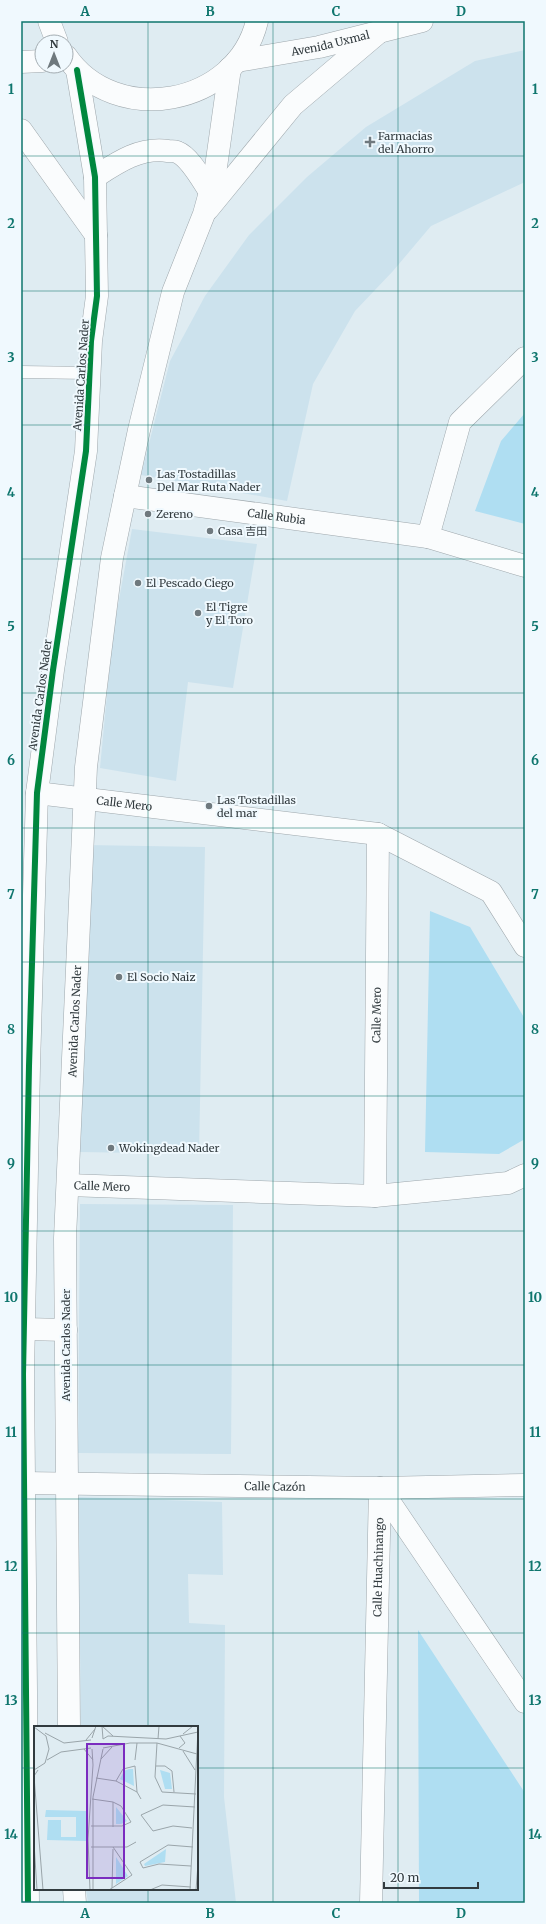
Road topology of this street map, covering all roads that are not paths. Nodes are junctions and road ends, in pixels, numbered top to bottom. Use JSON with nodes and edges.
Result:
{"nodes":[{"id":1,"x":48,"y":21,"type":"edge"},
{"id":2,"x":257,"y":21,"type":"edge"},
{"id":3,"x":422,"y":21,"type":"edge"},
{"id":4,"x":378,"y":33,"type":"junction"},
{"id":5,"x":54,"y":34,"type":"edge"},
{"id":6,"x":34,"y":61,"type":"edge"},
{"id":7,"x":21,"y":62,"type":"edge"},
{"id":8,"x":233,"y":64,"type":"junction"},
{"id":9,"x":74,"y":66,"type":"edge"},
{"id":10,"x":73,"y":74,"type":"edge"},
{"id":11,"x":21,"y":130,"type":"edge"},
{"id":12,"x":95,"y":177,"type":"junction"},
{"id":13,"x":210,"y":192,"type":"junction"},
{"id":14,"x":204,"y":214,"type":"junction"},
{"id":15,"x":96,"y":235,"type":"junction"},
{"id":16,"x":525,"y":358,"type":"edge"},
{"id":17,"x":21,"y":372,"type":"edge"},
{"id":18,"x":89,"y":373,"type":"junction"},
{"id":19,"x":125,"y":496,"type":"junction"},
{"id":20,"x":428,"y":537,"type":"junction"},
{"id":21,"x":525,"y":566,"type":"edge"},
{"id":22,"x":37,"y":793,"type":"junction"},
{"id":23,"x":85,"y":798,"type":"junction"},
{"id":24,"x":378,"y":834,"type":"junction"},
{"id":25,"x":525,"y":946,"type":"edge"},
{"id":26,"x":25,"y":1066,"type":"edge"},
{"id":27,"x":525,"y":1175,"type":"edge"},
{"id":28,"x":68,"y":1186,"type":"junction"},
{"id":29,"x":375,"y":1196,"type":"junction"},
{"id":30,"x":24,"y":1329,"type":"junction"},
{"id":31,"x":66,"y":1330,"type":"junction"},
{"id":32,"x":23,"y":1483,"type":"edge"},
{"id":33,"x":67,"y":1483,"type":"junction"},
{"id":34,"x":525,"y":1485,"type":"edge"},
{"id":35,"x":380,"y":1488,"type":"junction"},
{"id":36,"x":23,"y":1546,"type":"edge"},
{"id":37,"x":525,"y":1702,"type":"edge"},
{"id":38,"x":69,"y":1726,"type":"edge"},
{"id":39,"x":24,"y":1751,"type":"edge"},
{"id":40,"x":74,"y":1890,"type":"edge"},
{"id":41,"x":28,"y":1903,"type":"edge"},
{"id":42,"x":75,"y":1903,"type":"edge"},
{"id":43,"x":371,"y":1903,"type":"edge"}],
"edges":[{"from":1,"to":5,"type":"street"},
{"from":2,"to":8,"type":"street"},
{"from":3,"to":4,"type":"street","name":"Avenida Uxmal"},
{"from":4,"to":8,"type":"street","name":"Avenida Uxmal"},
{"from":4,"to":14,"type":"street"},
{"from":6,"to":7,"type":"street"},
{"from":8,"to":9,"type":"street"},
{"from":8,"to":13,"type":"street","name":"Avenida Carlos Nader"},
{"from":10,"to":12,"type":"street","name":"Avenida Carlos Nader"},
{"from":11,"to":15,"type":"street"},
{"from":12,"to":13,"type":"street"},
{"from":12,"to":15,"type":"street","name":"Avenida Carlos Nader"},
{"from":13,"to":14,"type":"street","name":"Avenida Carlos Nader"},
{"from":14,"to":19,"type":"street","name":"Avenida Carlos Nader"},
{"from":15,"to":18,"type":"street","name":"Avenida Carlos Nader"},
{"from":16,"to":20,"type":"street"},
{"from":17,"to":18,"type":"lane"},
{"from":18,"to":22,"type":"street","name":"Avenida Carlos Nader"},
{"from":19,"to":20,"type":"street","name":"Calle Rubia"},
{"from":19,"to":23,"type":"street","name":"Avenida Carlos Nader"},
{"from":20,"to":21,"type":"street","name":"Calle Rubia"},
{"from":22,"to":23,"type":"street","name":"Calle Mero"},
{"from":22,"to":26,"type":"street","name":"Avenida Carlos Nader"},
{"from":23,"to":24,"type":"street","name":"Calle Mero"},
{"from":23,"to":28,"type":"street","name":"Avenida Carlos Nader"},
{"from":24,"to":25,"type":"street","name":"Calle Mero"},
{"from":24,"to":29,"type":"street","name":"Calle Mero"},
{"from":26,"to":30,"type":"street","name":"Avenida Carlos Nader"},
{"from":27,"to":29,"type":"street","name":"Calle Mero"},
{"from":28,"to":29,"type":"street","name":"Calle Mero"},
{"from":28,"to":31,"type":"street","name":"Avenida Carlos Nader"},
{"from":30,"to":31,"type":"street"},
{"from":30,"to":32,"type":"street","name":"Avenida Carlos Nader"},
{"from":31,"to":33,"type":"street","name":"Avenida Carlos Nader"},
{"from":32,"to":33,"type":"street","name":"Calle Cazón"},
{"from":32,"to":36,"type":"street","name":"Avenida Carlos Nader"},
{"from":33,"to":35,"type":"street","name":"Calle Cazón"},
{"from":33,"to":38,"type":"street","name":"Avenida Carlos Nader"},
{"from":34,"to":35,"type":"street","name":"Calle Cazón"},
{"from":35,"to":37,"type":"street","name":"Calle Huachinango"},
{"from":35,"to":43,"type":"street","name":"Calle Huachinango"},
{"from":36,"to":39,"type":"street","name":"Avenida Carlos Nader"},
{"from":39,"to":41,"type":"street","name":"Avenida Carlos Nader"},
{"from":40,"to":42,"type":"street"}]}
